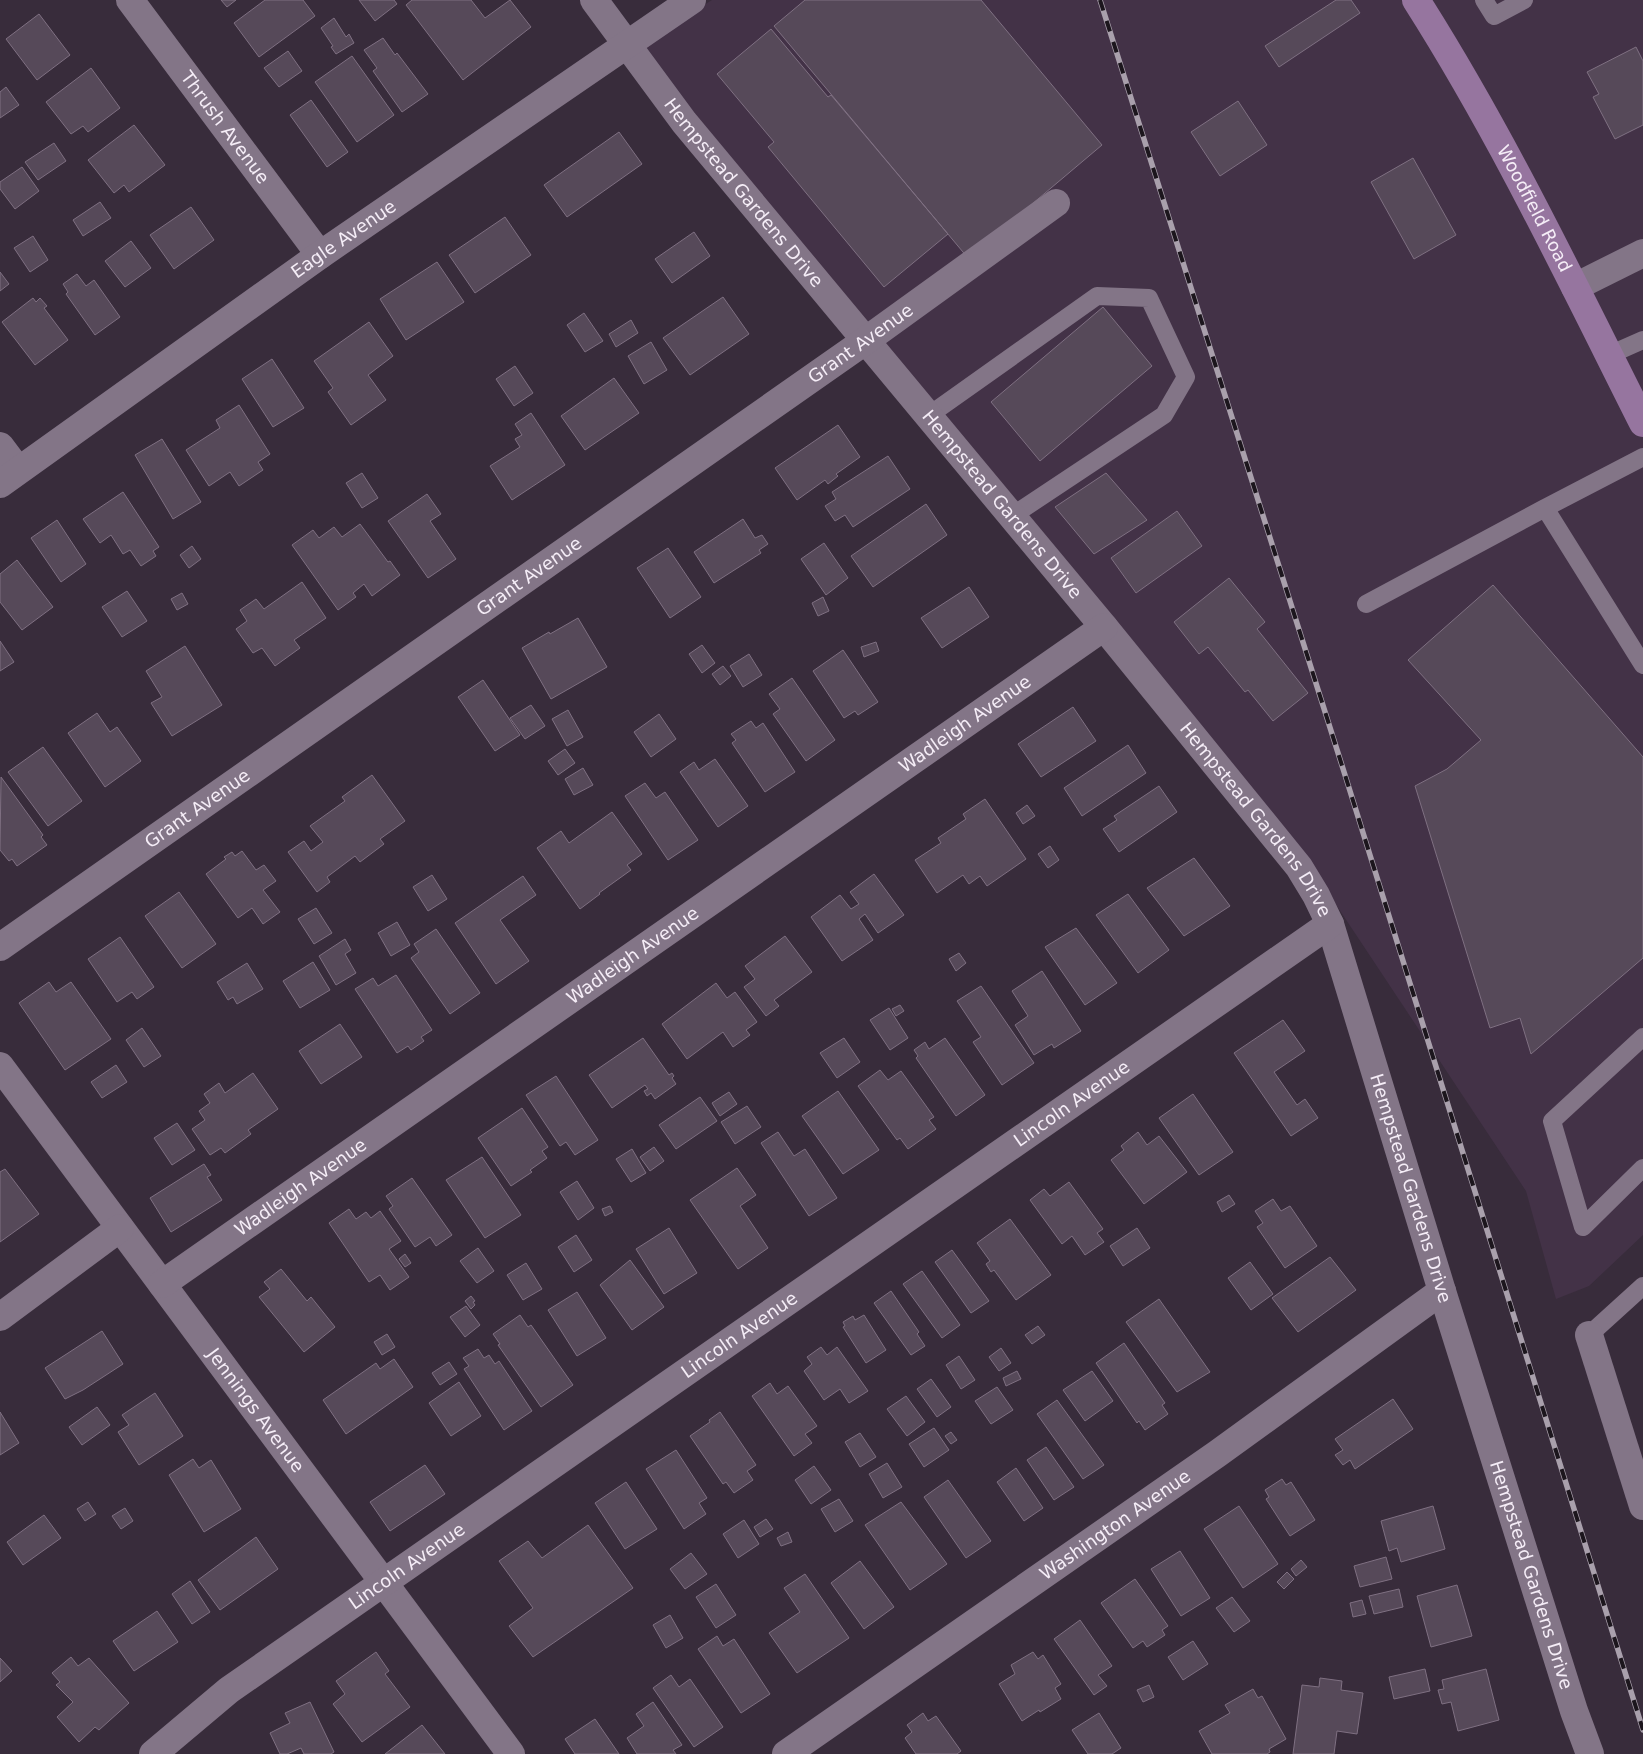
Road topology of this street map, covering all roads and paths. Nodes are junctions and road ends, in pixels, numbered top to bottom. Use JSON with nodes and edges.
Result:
{"nodes":[{"id":1,"x":130,"y":0,"type":"edge"},
{"id":2,"x":594,"y":0,"type":"edge"},
{"id":3,"x":692,"y":0,"type":"edge"},
{"id":4,"x":1416,"y":0,"type":"edge"},
{"id":5,"x":1484,"y":0,"type":"edge"},
{"id":6,"x":1524,"y":0,"type":"edge"},
{"id":7,"x":627,"y":44,"type":"junction"},
{"id":8,"x":1056,"y":203,"type":"dead end"},
{"id":9,"x":1643,"y":253,"type":"edge"},
{"id":10,"x":320,"y":255,"type":"junction"},
{"id":11,"x":1575,"y":287,"type":"junction"},
{"id":12,"x":1643,"y":340,"type":"edge"},
{"id":13,"x":866,"y":341,"type":"junction"},
{"id":14,"x":1609,"y":355,"type":"junction"},
{"id":15,"x":928,"y":416,"type":"junction"},
{"id":16,"x":1643,"y":423,"type":"edge"},
{"id":17,"x":0,"y":446,"type":"edge"},
{"id":18,"x":1643,"y":457,"type":"edge"},
{"id":19,"x":9,"y":477,"type":"edge"},
{"id":20,"x":1545,"y":508,"type":"junction"},
{"id":21,"x":1012,"y":516,"type":"junction"},
{"id":22,"x":1366,"y":604,"type":"dead end"},
{"id":23,"x":1104,"y":627,"type":"junction"},
{"id":24,"x":1643,"y":665,"type":"edge"},
{"id":25,"x":1330,"y":924,"type":"junction"},
{"id":26,"x":0,"y":947,"type":"edge"},
{"id":27,"x":1643,"y":1037,"type":"edge"},
{"id":28,"x":0,"y":1066,"type":"edge"},
{"id":29,"x":1643,"y":1168,"type":"edge"},
{"id":30,"x":120,"y":1228,"type":"junction"},
{"id":31,"x":162,"y":1284,"type":"junction"},
{"id":32,"x":1643,"y":1286,"type":"edge"},
{"id":33,"x":1442,"y":1291,"type":"junction"},
{"id":34,"x":0,"y":1317,"type":"edge"},
{"id":35,"x":1589,"y":1335,"type":"joint"},
{"id":36,"x":1643,"y":1506,"type":"edge"},
{"id":37,"x":384,"y":1583,"type":"junction"},
{"id":38,"x":153,"y":1754,"type":"edge"},
{"id":39,"x":511,"y":1754,"type":"edge"},
{"id":40,"x":786,"y":1754,"type":"edge"},
{"id":41,"x":1590,"y":1754,"type":"edge"}],
"edges":[{"from":1,"to":10,"type":"street","name":"Thrush Avenue"},
{"from":2,"to":7,"type":"street","name":"Hempstead Gardens Drive"},
{"from":3,"to":7,"type":"street","name":"Eagle Avenue"},
{"from":4,"to":11,"type":"main road","name":"Woodfield Road"},
{"from":5,"to":6,"type":"lane"},
{"from":7,"to":10,"type":"street","name":"Eagle Avenue"},
{"from":7,"to":13,"type":"street","name":"Hempstead Gardens Drive"},
{"from":8,"to":13,"type":"street","name":"Grant Avenue"},
{"from":9,"to":11,"type":"street"},
{"from":10,"to":19,"type":"street","name":"Eagle Avenue"},
{"from":11,"to":14,"type":"main road","name":"Woodfield Road"},
{"from":12,"to":14,"type":"lane"},
{"from":13,"to":15,"type":"street","name":"Hempstead Gardens Drive"},
{"from":13,"to":26,"type":"street","name":"Grant Avenue"},
{"from":14,"to":16,"type":"main road","name":"Woodfield Road"},
{"from":15,"to":21,"type":"street","name":"Hempstead Gardens Drive"},
{"from":15,"to":21,"type":"lane"},
{"from":17,"to":19,"type":"street"},
{"from":18,"to":20,"type":"lane"},
{"from":20,"to":22,"type":"lane"},
{"from":20,"to":24,"type":"lane"},
{"from":21,"to":23,"type":"street","name":"Hempstead Gardens Drive"},
{"from":23,"to":25,"type":"street","name":"Hempstead Gardens Drive"},
{"from":23,"to":31,"type":"street","name":"Wadleigh Avenue"},
{"from":25,"to":33,"type":"street","name":"Hempstead Gardens Drive"},
{"from":25,"to":37,"type":"street","name":"Lincoln Avenue"},
{"from":27,"to":29,"type":"lane"},
{"from":28,"to":30,"type":"street","name":"Jennings Avenue"},
{"from":30,"to":31,"type":"street","name":"Jennings Avenue"},
{"from":30,"to":34,"type":"street"},
{"from":31,"to":37,"type":"street","name":"Jennings Avenue"},
{"from":32,"to":35,"type":"lane"},
{"from":33,"to":40,"type":"street","name":"Washington Avenue"},
{"from":33,"to":41,"type":"street","name":"Hempstead Gardens Drive"},
{"from":35,"to":36,"type":"street"},
{"from":37,"to":38,"type":"street","name":"Lincoln Avenue"},
{"from":37,"to":39,"type":"street","name":"Jennings Avenue"}]}
